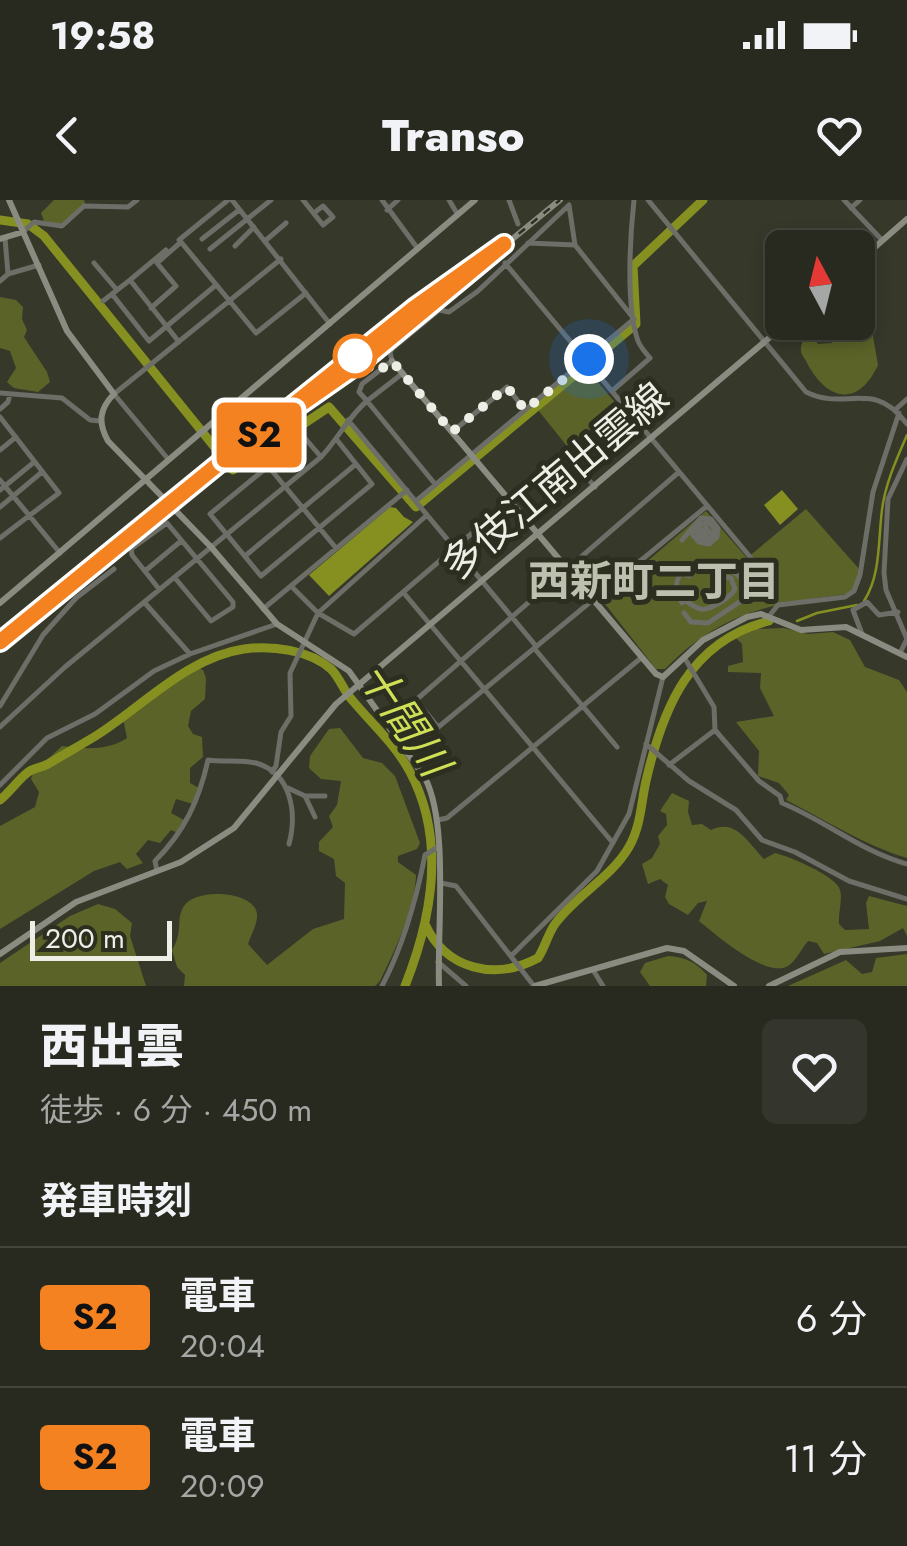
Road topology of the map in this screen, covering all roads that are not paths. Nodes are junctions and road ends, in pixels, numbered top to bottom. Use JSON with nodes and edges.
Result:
{"nodes":[{"id":1,"x":9,"y":200,"type":"edge"},
{"id":2,"x":137,"y":200,"type":"edge"},
{"id":3,"x":230,"y":200,"type":"edge"},
{"id":4,"x":271,"y":200,"type":"edge"},
{"id":5,"x":303,"y":200,"type":"edge"},
{"id":6,"x":330,"y":200,"type":"edge"},
{"id":7,"x":382,"y":200,"type":"edge"},
{"id":8,"x":398,"y":200,"type":"edge"},
{"id":9,"x":449,"y":200,"type":"edge"},
{"id":10,"x":475,"y":200,"type":"edge"},
{"id":11,"x":509,"y":200,"type":"edge"},
{"id":12,"x":634,"y":200,"type":"edge"},
{"id":13,"x":648,"y":200,"type":"edge"},
{"id":14,"x":844,"y":200,"type":"edge"},
{"id":15,"x":860,"y":200,"type":"edge"},
{"id":16,"x":569,"y":202,"type":"edge"},
{"id":17,"x":323,"y":206,"type":"junction"},
{"id":18,"x":852,"y":208,"type":"junction"},
{"id":19,"x":240,"y":209,"type":"junction"},
{"id":20,"x":387,"y":210,"type":"junction"},
{"id":21,"x":314,"y":213,"type":"junction"},
{"id":22,"x":458,"y":215,"type":"junction"},
{"id":23,"x":247,"y":219,"type":"junction"},
{"id":24,"x":907,"y":219,"type":"edge"},
{"id":25,"x":286,"y":223,"type":"dead end"},
{"id":26,"x":518,"y":224,"type":"dead end"},
{"id":27,"x":25,"y":225,"type":"junction"},
{"id":28,"x":254,"y":228,"type":"junction"},
{"id":29,"x":3,"y":239,"type":"edge"},
{"id":30,"x":202,"y":240,"type":"dead end"},
{"id":31,"x":265,"y":240,"type":"junction"},
{"id":32,"x":882,"y":240,"type":"junction"},
{"id":33,"x":177,"y":243,"type":"junction"},
{"id":34,"x":525,"y":243,"type":"junction"},
{"id":35,"x":575,"y":245,"type":"junction"},
{"id":36,"x":235,"y":246,"type":"dead end"},
{"id":37,"x":875,"y":246,"type":"edge"},
{"id":38,"x":210,"y":249,"type":"dead end"},
{"id":39,"x":418,"y":249,"type":"junction"},
{"id":40,"x":281,"y":259,"type":"junction"},
{"id":41,"x":94,"y":263,"type":"dead end"},
{"id":42,"x":505,"y":263,"type":"junction"},
{"id":43,"x":39,"y":265,"type":"junction"},
{"id":44,"x":8,"y":274,"type":"junction"},
{"id":45,"x":130,"y":280,"type":"junction"},
{"id":46,"x":0,"y":282,"type":"edge"},
{"id":47,"x":216,"y":285,"type":"junction"},
{"id":48,"x":115,"y":292,"type":"junction"},
{"id":49,"x":306,"y":293,"type":"junction"},
{"id":50,"x":104,"y":301,"type":"dead end"},
{"id":51,"x":229,"y":301,"type":"junction"},
{"id":52,"x":151,"y":308,"type":"junction"},
{"id":53,"x":634,"y":319,"type":"junction"},
{"id":54,"x":167,"y":326,"type":"junction"},
{"id":55,"x":328,"y":326,"type":"junction"},
{"id":56,"x":768,"y":340,"type":"edge"},
{"id":57,"x":179,"y":342,"type":"junction"},
{"id":58,"x":764,"y":344,"type":"junction"},
{"id":59,"x":392,"y":361,"type":"junction"},
{"id":60,"x":587,"y":361,"type":"junction"},
{"id":61,"x":376,"y":373,"type":"junction"},
{"id":62,"x":403,"y":373,"type":"junction"},
{"id":63,"x":386,"y":386,"type":"junction"},
{"id":64,"x":612,"y":391,"type":"junction"},
{"id":65,"x":0,"y":393,"type":"edge"},
{"id":66,"x":10,"y":394,"type":"junction"},
{"id":67,"x":114,"y":394,"type":"junction"},
{"id":68,"x":907,"y":399,"type":"edge"},
{"id":69,"x":366,"y":400,"type":"junction"},
{"id":70,"x":0,"y":409,"type":"edge"},
{"id":71,"x":525,"y":410,"type":"junction"},
{"id":72,"x":898,"y":411,"type":"junction"},
{"id":73,"x":0,"y":417,"type":"edge"},
{"id":74,"x":348,"y":420,"type":"junction"},
{"id":75,"x":100,"y":421,"type":"junction"},
{"id":76,"x":907,"y":424,"type":"edge"},
{"id":77,"x":452,"y":432,"type":"junction"},
{"id":78,"x":16,"y":437,"type":"junction"},
{"id":79,"x":650,"y":439,"type":"junction"},
{"id":80,"x":337,"y":440,"type":"junction"},
{"id":81,"x":0,"y":450,"type":"edge"},
{"id":82,"x":471,"y":454,"type":"junction"},
{"id":83,"x":321,"y":457,"type":"junction"},
{"id":84,"x":907,"y":459,"type":"edge"},
{"id":85,"x":168,"y":460,"type":"junction"},
{"id":86,"x":33,"y":462,"type":"junction"},
{"id":87,"x":356,"y":464,"type":"junction"},
{"id":88,"x":268,"y":466,"type":"junction"},
{"id":89,"x":42,"y":472,"type":"junction"},
{"id":90,"x":679,"y":472,"type":"junction"},
{"id":91,"x":146,"y":478,"type":"junction"},
{"id":92,"x":436,"y":484,"type":"junction"},
{"id":93,"x":2,"y":485,"type":"edge"},
{"id":94,"x":286,"y":487,"type":"junction"},
{"id":95,"x":595,"y":487,"type":"junction"},
{"id":96,"x":407,"y":490,"type":"junction"},
{"id":97,"x":13,"y":496,"type":"junction"},
{"id":98,"x":416,"y":500,"type":"junction"},
{"id":99,"x":511,"y":501,"type":"junction"},
{"id":100,"x":708,"y":506,"type":"junction"},
{"id":101,"x":0,"y":507,"type":"edge"},
{"id":102,"x":303,"y":508,"type":"junction"},
{"id":103,"x":426,"y":515,"type":"junction"},
{"id":104,"x":30,"y":516,"type":"junction"},
{"id":105,"x":320,"y":528,"type":"junction"},
{"id":106,"x":705,"y":532,"type":"dead end"},
{"id":107,"x":227,"y":535,"type":"junction"},
{"id":108,"x":538,"y":535,"type":"junction"},
{"id":109,"x":0,"y":538,"type":"edge"},
{"id":110,"x":182,"y":540,"type":"junction"},
{"id":111,"x":682,"y":540,"type":"dead end"},
{"id":112,"x":211,"y":547,"type":"junction"},
{"id":113,"x":455,"y":547,"type":"junction"},
{"id":114,"x":336,"y":548,"type":"junction"},
{"id":115,"x":60,"y":553,"type":"junction"},
{"id":116,"x":244,"y":556,"type":"junction"},
{"id":117,"x":197,"y":558,"type":"junction"},
{"id":118,"x":750,"y":558,"type":"dead end"},
{"id":119,"x":114,"y":569,"type":"dead end"},
{"id":120,"x":145,"y":571,"type":"junction"},
{"id":121,"x":568,"y":571,"type":"junction"},
{"id":122,"x":683,"y":574,"type":"dead end"},
{"id":123,"x":174,"y":577,"type":"junction"},
{"id":124,"x":483,"y":582,"type":"junction"},
{"id":125,"x":292,"y":587,"type":"junction"},
{"id":126,"x":159,"y":589,"type":"junction"},
{"id":127,"x":403,"y":592,"type":"junction"},
{"id":128,"x":592,"y":600,"type":"junction"},
{"id":129,"x":144,"y":602,"type":"junction"},
{"id":130,"x":0,"y":603,"type":"edge"},
{"id":131,"x":264,"y":608,"type":"junction"},
{"id":132,"x":898,"y":612,"type":"junction"},
{"id":133,"x":318,"y":613,"type":"junction"},
{"id":134,"x":684,"y":613,"type":"dead end"},
{"id":135,"x":770,"y":615,"type":"junction"},
{"id":136,"x":513,"y":618,"type":"junction"},
{"id":137,"x":276,"y":624,"type":"junction"},
{"id":138,"x":431,"y":626,"type":"junction"},
{"id":139,"x":862,"y":634,"type":"junction"},
{"id":140,"x":302,"y":643,"type":"junction"},
{"id":141,"x":536,"y":647,"type":"junction"},
{"id":142,"x":190,"y":654,"type":"junction"},
{"id":143,"x":904,"y":655,"type":"edge"},
{"id":144,"x":684,"y":657,"type":"junction"},
{"id":145,"x":640,"y":658,"type":"junction"},
{"id":146,"x":461,"y":662,"type":"junction"},
{"id":147,"x":663,"y":677,"type":"junction"},
{"id":148,"x":355,"y":687,"type":"junction"},
{"id":149,"x":485,"y":690,"type":"junction"},
{"id":150,"x":0,"y":706,"type":"edge"},
{"id":151,"x":582,"y":706,"type":"junction"},
{"id":152,"x":0,"y":726,"type":"edge"},
{"id":153,"x":438,"y":728,"type":"junction"},
{"id":154,"x":716,"y":730,"type":"junction"},
{"id":155,"x":646,"y":744,"type":"junction"},
{"id":156,"x":617,"y":747,"type":"dead end"},
{"id":157,"x":532,"y":748,"type":"junction"},
{"id":158,"x":408,"y":752,"type":"junction"},
{"id":159,"x":669,"y":766,"type":"junction"},
{"id":160,"x":275,"y":774,"type":"junction"},
{"id":161,"x":0,"y":785,"type":"edge"},
{"id":162,"x":288,"y":788,"type":"junction"},
{"id":163,"x":305,"y":796,"type":"junction"},
{"id":164,"x":324,"y":796,"type":"dead end"},
{"id":165,"x":315,"y":817,"type":"dead end"},
{"id":166,"x":438,"y":820,"type":"junction"},
{"id":167,"x":613,"y":843,"type":"junction"},
{"id":168,"x":289,"y":844,"type":"dead end"},
{"id":169,"x":438,"y":847,"type":"junction"},
{"id":170,"x":907,"y":864,"type":"edge"},
{"id":171,"x":157,"y":871,"type":"junction"},
{"id":172,"x":438,"y":882,"type":"junction"},
{"id":173,"x":907,"y":899,"type":"edge"},
{"id":174,"x":907,"y":948,"type":"edge"},
{"id":175,"x":0,"y":954,"type":"edge"},
{"id":176,"x":512,"y":955,"type":"junction"},
{"id":177,"x":438,"y":962,"type":"junction"},
{"id":178,"x":593,"y":970,"type":"junction"},
{"id":179,"x":382,"y":986,"type":"edge"},
{"id":180,"x":439,"y":986,"type":"edge"},
{"id":181,"x":466,"y":986,"type":"edge"},
{"id":182,"x":534,"y":986,"type":"edge"},
{"id":183,"x":602,"y":986,"type":"edge"},
{"id":184,"x":734,"y":986,"type":"edge"},
{"id":185,"x":769,"y":986,"type":"edge"}],
"edges":[{"from":1,"to":27,"type":"main road"},
{"from":2,"to":27,"type":"street"},
{"from":3,"to":19,"type":"street"},
{"from":3,"to":33,"type":"street"},
{"from":4,"to":23,"type":"street"},
{"from":5,"to":21,"type":"street"},
{"from":6,"to":17,"type":"street"},
{"from":7,"to":20,"type":"street"},
{"from":8,"to":20,"type":"street"},
{"from":9,"to":22,"type":"street"},
{"from":10,"to":22,"type":"main road"},
{"from":11,"to":26,"type":"street"},
{"from":12,"to":53,"type":"street"},
{"from":13,"to":58,"type":"street"},
{"from":14,"to":18,"type":"street"},
{"from":15,"to":18,"type":"street"},
{"from":16,"to":34,"type":"street"},
{"from":16,"to":35,"type":"street"},
{"from":17,"to":21,"type":"street"},
{"from":17,"to":21,"type":"street"},
{"from":18,"to":32,"type":"street"},
{"from":19,"to":23,"type":"street"},
{"from":19,"to":30,"type":"street"},
{"from":20,"to":39,"type":"street"},
{"from":22,"to":39,"type":"main road"},
{"from":23,"to":28,"type":"street"},
{"from":23,"to":38,"type":"street"},
{"from":24,"to":32,"type":"main road"},
{"from":25,"to":31,"type":"street"},
{"from":27,"to":29,"type":"main road"},
{"from":27,"to":43,"type":"main road"},
{"from":28,"to":31,"type":"street"},
{"from":28,"to":36,"type":"street"},
{"from":29,"to":44,"type":"street"},
{"from":31,"to":40,"type":"street"},
{"from":32,"to":37,"type":"main road"},
{"from":33,"to":45,"type":"street"},
{"from":33,"to":47,"type":"street"},
{"from":33,"to":52,"type":"street"},
{"from":34,"to":35,"type":"street"},
{"from":34,"to":42,"type":"street"},
{"from":35,"to":53,"type":"street"},
{"from":39,"to":55,"type":"main road"},
{"from":40,"to":49,"type":"street"},
{"from":40,"to":51,"type":"street"},
{"from":41,"to":48,"type":"street"},
{"from":42,"to":59,"type":"street"},
{"from":42,"to":60,"type":"street"},
{"from":43,"to":44,"type":"street"},
{"from":43,"to":67,"type":"main road"},
{"from":44,"to":46,"type":"street"},
{"from":45,"to":48,"type":"street"},
{"from":45,"to":52,"type":"street"},
{"from":47,"to":51,"type":"street"},
{"from":47,"to":54,"type":"street"},
{"from":48,"to":50,"type":"street"},
{"from":48,"to":54,"type":"street"},
{"from":49,"to":51,"type":"street"},
{"from":49,"to":55,"type":"street"},
{"from":51,"to":57,"type":"street"},
{"from":52,"to":54,"type":"street"},
{"from":53,"to":60,"type":"street"},
{"from":53,"to":64,"type":"street"},
{"from":54,"to":57,"type":"street"},
{"from":55,"to":85,"type":"main road"},
{"from":56,"to":58,"type":"main road","name":"多伎江南出雲線"},
{"from":57,"to":67,"type":"street"},
{"from":58,"to":72,"type":"street"},
{"from":58,"to":79,"type":"main road","name":"多伎江南出雲線"},
{"from":59,"to":61,"type":"street"},
{"from":59,"to":62,"type":"main road"},
{"from":60,"to":64,"type":"street"},
{"from":60,"to":71,"type":"street"},
{"from":61,"to":63,"type":"street"},
{"from":61,"to":69,"type":"street"},
{"from":62,"to":63,"type":"street"},
{"from":62,"to":77,"type":"main road"},
{"from":63,"to":69,"type":"street"},
{"from":64,"to":79,"type":"street"},
{"from":65,"to":66,"type":"street"},
{"from":66,"to":70,"type":"street"},
{"from":66,"to":75,"type":"street"},
{"from":67,"to":75,"type":"main road"},
{"from":67,"to":85,"type":"street"},
{"from":68,"to":72,"type":"street"},
{"from":69,"to":74,"type":"street"},
{"from":69,"to":92,"type":"street"},
{"from":71,"to":77,"type":"street"},
{"from":71,"to":82,"type":"street"},
{"from":72,"to":76,"type":"street"},
{"from":72,"to":135,"type":"street"},
{"from":73,"to":78,"type":"street"},
{"from":74,"to":80,"type":"street"},
{"from":74,"to":96,"type":"street"},
{"from":75,"to":91,"type":"main road"},
{"from":77,"to":82,"type":"main road"},
{"from":78,"to":81,"type":"street"},
{"from":78,"to":86,"type":"street"},
{"from":79,"to":90,"type":"street"},
{"from":79,"to":95,"type":"main road","name":"多伎江南出雲線"},
{"from":80,"to":83,"type":"street"},
{"from":80,"to":87,"type":"street"},
{"from":82,"to":92,"type":"street"},
{"from":82,"to":99,"type":"main road"},
{"from":83,"to":88,"type":"street"},
{"from":83,"to":94,"type":"street"},
{"from":84,"to":132,"type":"street"},
{"from":85,"to":91,"type":"main road"},
{"from":86,"to":89,"type":"street"},
{"from":86,"to":93,"type":"street"},
{"from":87,"to":102,"type":"street"},
{"from":87,"to":105,"type":"street"},
{"from":88,"to":94,"type":"street"},
{"from":88,"to":107,"type":"street"},
{"from":89,"to":97,"type":"street"},
{"from":89,"to":104,"type":"street"},
{"from":90,"to":100,"type":"street"},
{"from":90,"to":121,"type":"street"},
{"from":91,"to":112,"type":"main road"},
{"from":91,"to":115,"type":"main road"},
{"from":92,"to":98,"type":"street"},
{"from":93,"to":97,"type":"street"},
{"from":94,"to":102,"type":"street"},
{"from":94,"to":107,"type":"street"},
{"from":95,"to":99,"type":"street"},
{"from":95,"to":108,"type":"main road","name":"多伎江南出雲線"},
{"from":96,"to":98,"type":"street"},
{"from":96,"to":114,"type":"street"},
{"from":97,"to":101,"type":"street"},
{"from":97,"to":104,"type":"street"},
{"from":98,"to":103,"type":"street"},
{"from":99,"to":108,"type":"main road"},
{"from":99,"to":113,"type":"street"},
{"from":100,"to":118,"type":"street"},
{"from":100,"to":128,"type":"street"},
{"from":102,"to":105,"type":"street"},
{"from":102,"to":116,"type":"street"},
{"from":103,"to":113,"type":"street"},
{"from":103,"to":133,"type":"street"},
{"from":104,"to":109,"type":"street"},
{"from":104,"to":115,"type":"street"},
{"from":105,"to":114,"type":"street"},
{"from":105,"to":116,"type":"street"},
{"from":106,"to":111,"type":"street"},
{"from":107,"to":112,"type":"street"},
{"from":107,"to":116,"type":"street"},
{"from":108,"to":121,"type":"main road"},
{"from":108,"to":124,"type":"main road","name":"多伎江南出雲線"},
{"from":110,"to":117,"type":"street"},
{"from":110,"to":120,"type":"street"},
{"from":110,"to":120,"type":"street"},
{"from":112,"to":117,"type":"street"},
{"from":112,"to":131,"type":"main road"},
{"from":113,"to":124,"type":"street"},
{"from":113,"to":127,"type":"street"},
{"from":114,"to":125,"type":"street"},
{"from":115,"to":130,"type":"main road"},
{"from":117,"to":123,"type":"street"},
{"from":117,"to":123,"type":"street"},
{"from":119,"to":150,"type":"street"},
{"from":120,"to":126,"type":"street"},
{"from":121,"to":128,"type":"main road"},
{"from":121,"to":136,"type":"street"},
{"from":122,"to":134,"type":"street"},
{"from":123,"to":126,"type":"street"},
{"from":124,"to":136,"type":"street"},
{"from":124,"to":138,"type":"main road","name":"多伎江南出雲線"},
{"from":125,"to":131,"type":"street"},
{"from":125,"to":133,"type":"street"},
{"from":126,"to":129,"type":"street"},
{"from":127,"to":133,"type":"street"},
{"from":127,"to":138,"type":"street"},
{"from":128,"to":141,"type":"street"},
{"from":128,"to":145,"type":"main road"},
{"from":129,"to":142,"type":"street"},
{"from":129,"to":152,"type":"street"},
{"from":131,"to":137,"type":"main road"},
{"from":132,"to":139,"type":"street"},
{"from":132,"to":143,"type":"street"},
{"from":133,"to":140,"type":"street"},
{"from":135,"to":139,"type":"main road"},
{"from":135,"to":144,"type":"main road"},
{"from":136,"to":141,"type":"street"},
{"from":136,"to":146,"type":"street"},
{"from":137,"to":140,"type":"main road"},
{"from":137,"to":142,"type":"street"},
{"from":138,"to":146,"type":"street"},
{"from":138,"to":148,"type":"main road","name":"多伎江南出雲線"},
{"from":139,"to":143,"type":"main road"},
{"from":140,"to":148,"type":"main road"},
{"from":140,"to":160,"type":"street"},
{"from":141,"to":149,"type":"street"},
{"from":141,"to":151,"type":"street"},
{"from":142,"to":161,"type":"street"},
{"from":144,"to":147,"type":"main road"},
{"from":144,"to":154,"type":"street"},
{"from":145,"to":147,"type":"main road"},
{"from":145,"to":151,"type":"street"},
{"from":146,"to":149,"type":"street"},
{"from":146,"to":153,"type":"street"},
{"from":147,"to":155,"type":"street"},
{"from":148,"to":158,"type":"main road"},
{"from":148,"to":160,"type":"main road","name":"多伎江南出雲線"},
{"from":149,"to":153,"type":"street"},
{"from":149,"to":157,"type":"street"},
{"from":151,"to":156,"type":"street"},
{"from":151,"to":157,"type":"street"},
{"from":153,"to":158,"type":"street"},
{"from":154,"to":159,"type":"street"},
{"from":154,"to":170,"type":"street"},
{"from":155,"to":159,"type":"street"},
{"from":155,"to":167,"type":"street"},
{"from":157,"to":166,"type":"street"},
{"from":157,"to":167,"type":"street"},
{"from":158,"to":166,"type":"main road"},
{"from":159,"to":173,"type":"street"},
{"from":160,"to":162,"type":"street"},
{"from":160,"to":171,"type":"main road","name":"多伎江南出雲線"},
{"from":160,"to":171,"type":"street"},
{"from":162,"to":163,"type":"street"},
{"from":162,"to":168,"type":"street"},
{"from":163,"to":164,"type":"street"},
{"from":163,"to":165,"type":"street"},
{"from":166,"to":169,"type":"main road"},
{"from":167,"to":176,"type":"street"},
{"from":169,"to":172,"type":"main road"},
{"from":169,"to":179,"type":"street"},
{"from":171,"to":175,"type":"main road","name":"多伎江南出雲線"},
{"from":172,"to":176,"type":"street"},
{"from":172,"to":177,"type":"main road"},
{"from":174,"to":185,"type":"main road"},
{"from":176,"to":182,"type":"street"},
{"from":177,"to":180,"type":"main road"},
{"from":177,"to":181,"type":"street"},
{"from":178,"to":182,"type":"main road"},
{"from":178,"to":183,"type":"street"},
{"from":178,"to":184,"type":"main road"}]}
